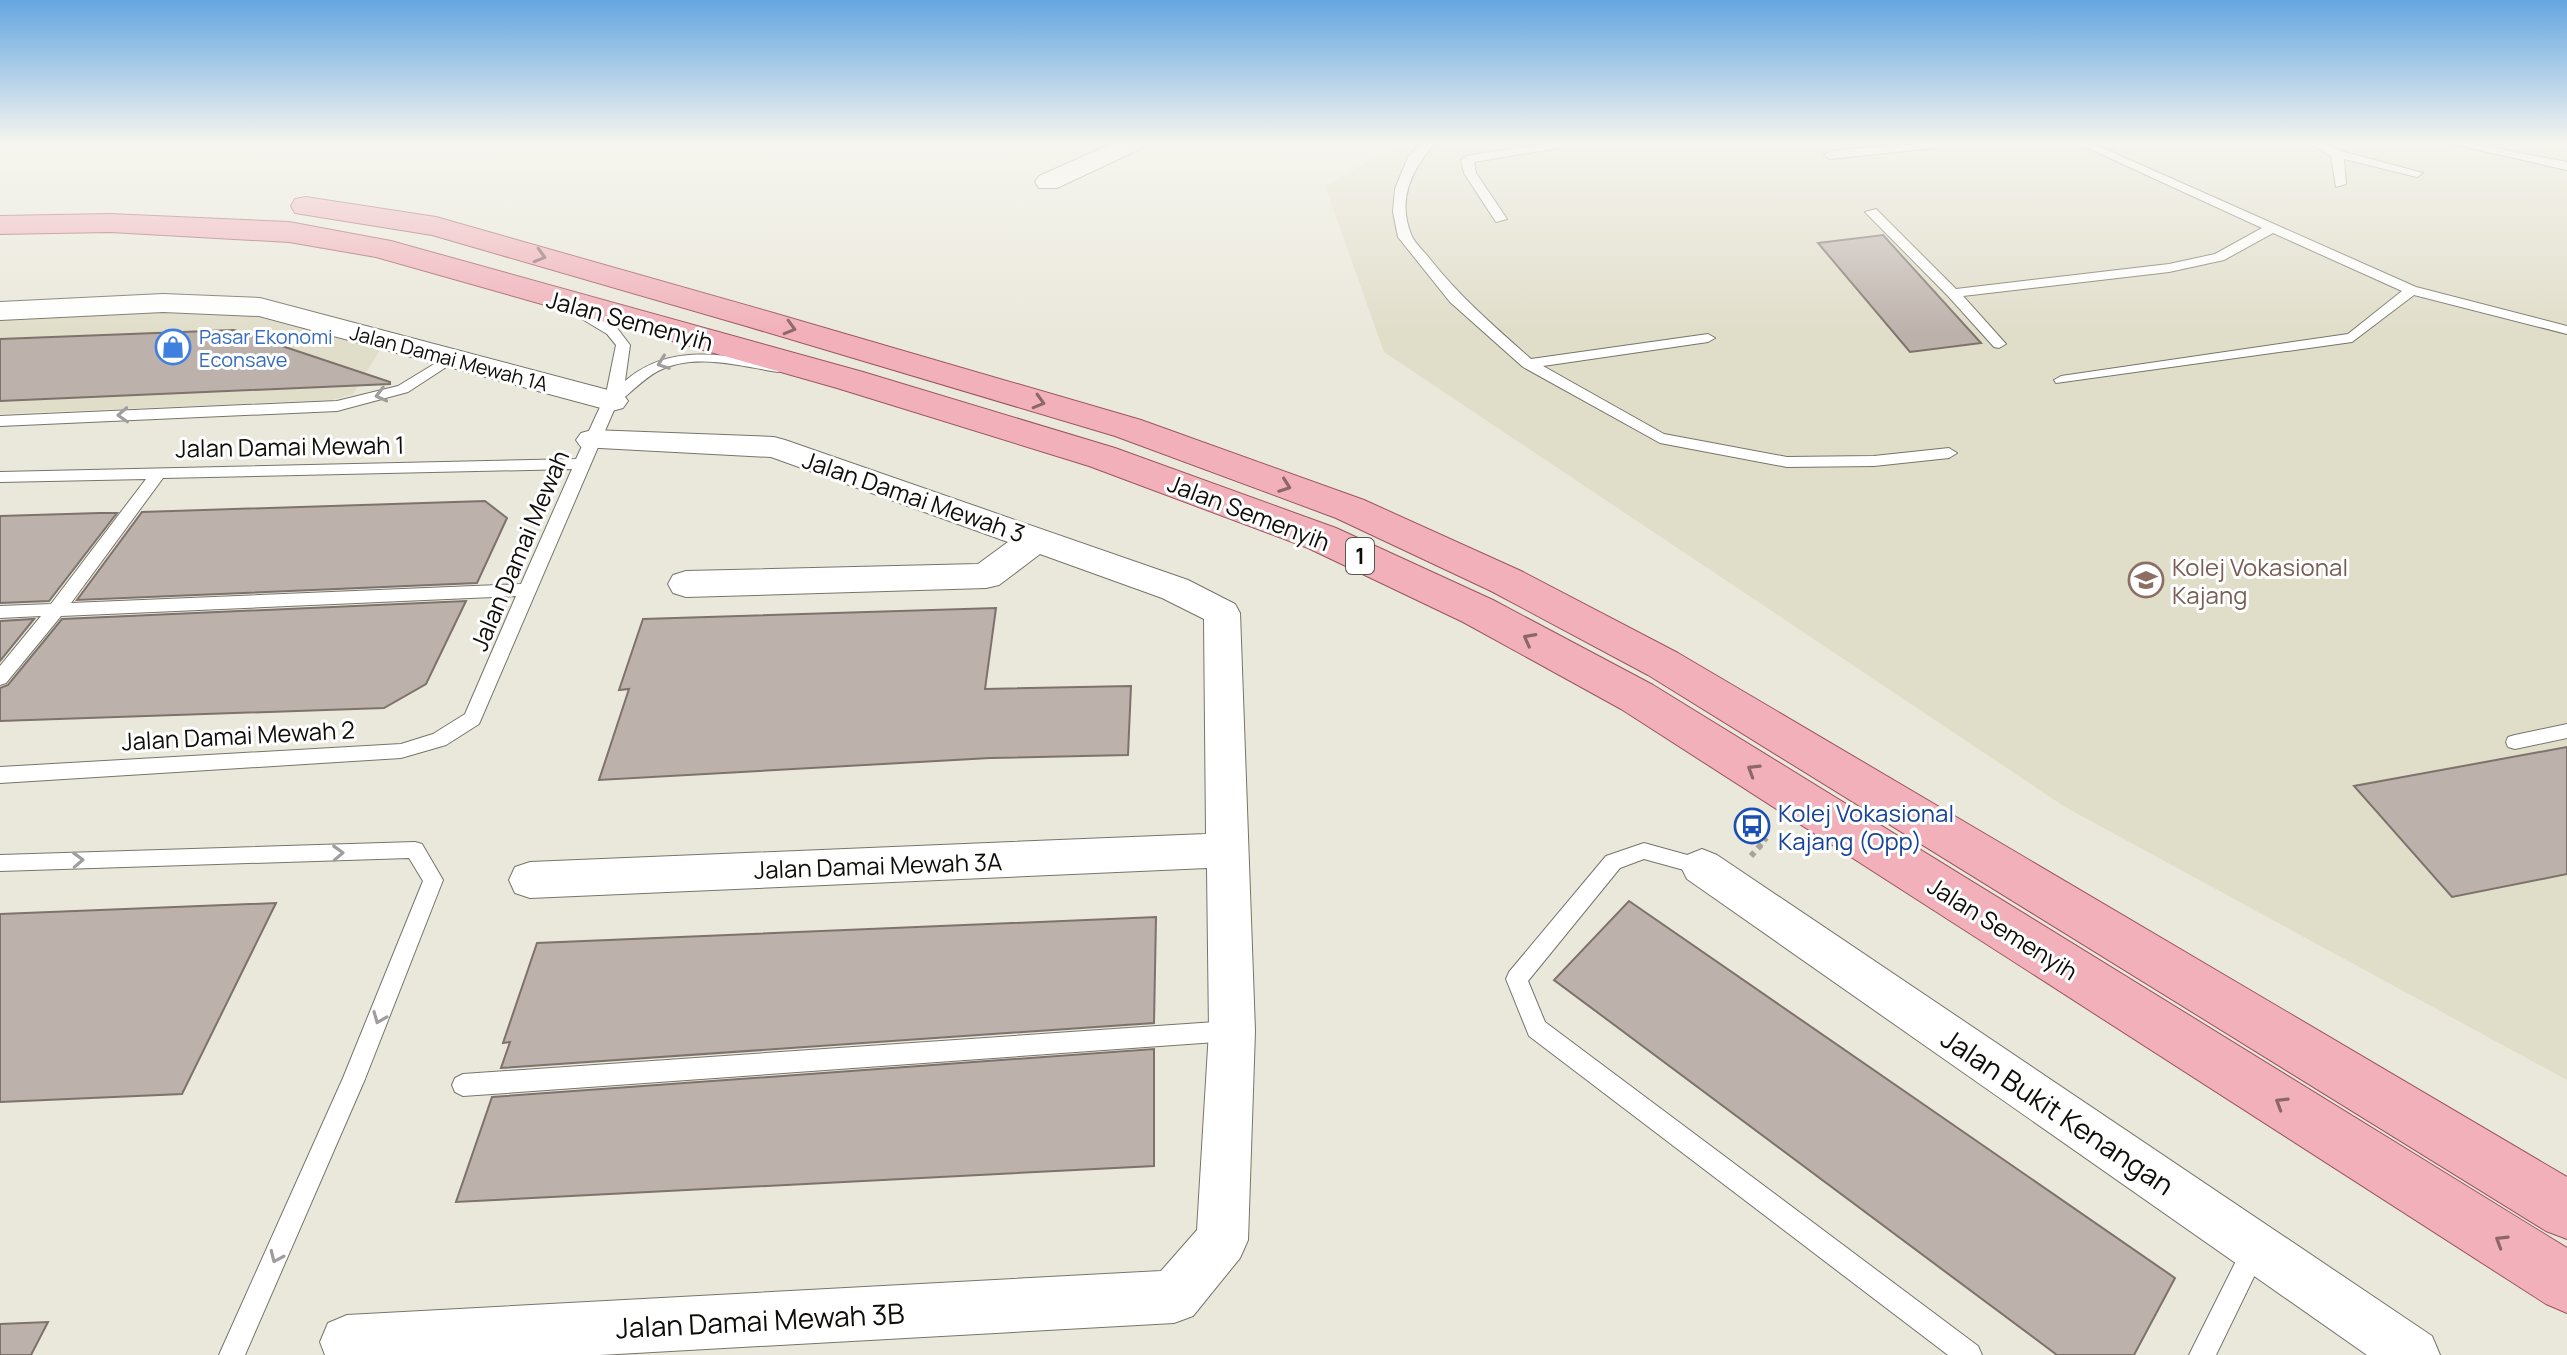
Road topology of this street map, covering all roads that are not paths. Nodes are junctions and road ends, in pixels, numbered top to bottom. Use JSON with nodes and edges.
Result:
{"nodes":[{"id":1,"x":323,"y":207,"type":"edge"},
{"id":2,"x":1399,"y":207,"type":"edge"},
{"id":3,"x":1493,"y":207,"type":"edge"},
{"id":4,"x":2226,"y":207,"type":"edge"},
{"id":5,"x":1871,"y":212,"type":"dead end"},
{"id":6,"x":1501,"y":219,"type":"dead end"},
{"id":7,"x":0,"y":225,"type":"edge"},
{"id":8,"x":2272,"y":228,"type":"junction"},
{"id":9,"x":2411,"y":290,"type":"junction"},
{"id":10,"x":1953,"y":293,"type":"junction"},
{"id":11,"x":551,"y":298,"type":"junction"},
{"id":12,"x":0,"y":311,"type":"edge"},
{"id":13,"x":2567,"y":330,"type":"edge"},
{"id":14,"x":1708,"y":338,"type":"dead end"},
{"id":15,"x":1999,"y":344,"type":"dead end"},
{"id":16,"x":449,"y":359,"type":"junction"},
{"id":17,"x":1528,"y":364,"type":"junction"},
{"id":18,"x":850,"y":380,"type":"junction"},
{"id":19,"x":2061,"y":380,"type":"dead end"},
{"id":20,"x":612,"y":401,"type":"junction"},
{"id":21,"x":0,"y":421,"type":"edge"},
{"id":22,"x":587,"y":452,"type":"junction"},
{"id":23,"x":1949,"y":453,"type":"dead end"},
{"id":24,"x":159,"y":473,"type":"junction"},
{"id":25,"x":0,"y":477,"type":"edge"},
{"id":26,"x":1036,"y":539,"type":"junction"},
{"id":27,"x":686,"y":584,"type":"dead end"},
{"id":28,"x":528,"y":590,"type":"junction"},
{"id":29,"x":56,"y":610,"type":"junction"},
{"id":30,"x":0,"y":612,"type":"edge"},
{"id":31,"x":0,"y":678,"type":"edge"},
{"id":32,"x":472,"y":719,"type":"joint"},
{"id":33,"x":2567,"y":731,"type":"edge"},
{"id":34,"x":2515,"y":742,"type":"dead end"},
{"id":35,"x":0,"y":775,"type":"edge"},
{"id":36,"x":1227,"y":850,"type":"junction"},
{"id":37,"x":0,"y":863,"type":"edge"},
{"id":38,"x":1702,"y":867,"type":"joint"},
{"id":39,"x":530,"y":880,"type":"dead end"},
{"id":40,"x":1232,"y":1031,"type":"junction"},
{"id":41,"x":463,"y":1085,"type":"dead end"},
{"id":42,"x":2567,"y":1210,"type":"edge"},
{"id":43,"x":2257,"y":1248,"type":"junction"},
{"id":44,"x":2567,"y":1283,"type":"edge"},
{"id":45,"x":347,"y":1342,"type":"dead end"},
{"id":46,"x":232,"y":1355,"type":"edge"},
{"id":47,"x":1969,"y":1355,"type":"edge"},
{"id":48,"x":2202,"y":1355,"type":"edge"},
{"id":49,"x":2413,"y":1355,"type":"edge"}],
"edges":[{"from":1,"to":42,"type":"main road","name":"Jalan Semenyih","number":"1","one_way":true},
{"from":2,"to":17,"type":"lane"},
{"from":3,"to":6,"type":"lane"},
{"from":4,"to":8,"type":"lane"},
{"from":5,"to":10,"type":"lane"},
{"from":7,"to":11,"type":"main road","name":"Jalan Semenyih","number":"1"},
{"from":8,"to":9,"type":"lane"},
{"from":8,"to":10,"type":"lane"},
{"from":9,"to":13,"type":"lane"},
{"from":9,"to":19,"type":"lane"},
{"from":10,"to":15,"type":"lane"},
{"from":11,"to":18,"type":"main road","name":"Jalan Semenyih","number":"1"},
{"from":11,"to":20,"type":"lane","name":"Jalan Damai Mewah"},
{"from":12,"to":16,"type":"street","name":"Jalan Damai Mewah 1A"},
{"from":14,"to":17,"type":"lane"},
{"from":16,"to":20,"type":"street","name":"Jalan Damai Mewah 1A"},
{"from":16,"to":21,"type":"lane","one_way":true},
{"from":17,"to":23,"type":"lane"},
{"from":18,"to":20,"type":"lane","name":"Jalan Damai Mewah","one_way":true},
{"from":44,"to":18,"type":"main road","name":"Jalan Semenyih","number":"1","one_way":true},
{"from":20,"to":22,"type":"lane","name":"Jalan Damai Mewah"},
{"from":22,"to":24,"type":"lane","name":"Jalan Damai Mewah 1"},
{"from":22,"to":26,"type":"street","name":"Jalan Damai Mewah 3"},
{"from":22,"to":28,"type":"lane","name":"Jalan Damai Mewah"},
{"from":24,"to":25,"type":"lane","name":"Jalan Damai Mewah 1"},
{"from":24,"to":29,"type":"lane"},
{"from":26,"to":27,"type":"street"},
{"from":26,"to":36,"type":"street","name":"Jalan Damai Mewah 3"},
{"from":28,"to":29,"type":"lane"},
{"from":28,"to":32,"type":"lane","name":"Jalan Damai Mewah"},
{"from":29,"to":30,"type":"lane"},
{"from":29,"to":31,"type":"lane"},
{"from":32,"to":35,"type":"lane","name":"Jalan Damai Mewah 2"},
{"from":33,"to":34,"type":"lane"},
{"from":36,"to":39,"type":"street","name":"Jalan Damai Mewah 3A"},
{"from":36,"to":40,"type":"street"},
{"from":37,"to":46,"type":"lane","one_way":true},
{"from":38,"to":43,"type":"street","name":"Jalan Bukit Kenangan"},
{"from":38,"to":47,"type":"lane"},
{"from":40,"to":41,"type":"lane"},
{"from":40,"to":45,"type":"street","name":"Jalan Damai Mewah 3B"},
{"from":43,"to":48,"type":"lane"},
{"from":43,"to":49,"type":"street","name":"Jalan Bukit Kenangan"}]}
